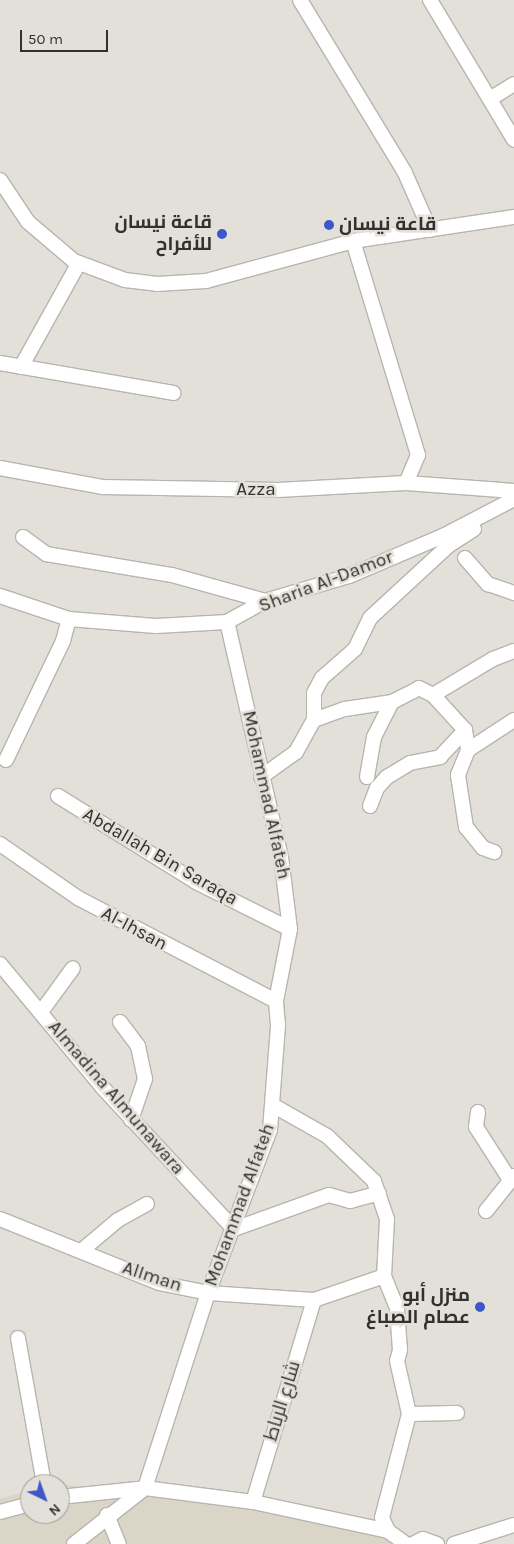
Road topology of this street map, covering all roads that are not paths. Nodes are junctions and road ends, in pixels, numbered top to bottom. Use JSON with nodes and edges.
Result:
{"nodes":[{"id":1,"x":300,"y":0,"type":"edge"},
{"id":2,"x":435,"y":2,"type":"edge"},
{"id":3,"x":514,"y":84,"type":"edge"},
{"id":4,"x":490,"y":99,"type":"junction"},
{"id":5,"x":514,"y":140,"type":"edge"},
{"id":6,"x":0,"y":180,"type":"edge"},
{"id":7,"x":514,"y":217,"type":"edge"},
{"id":8,"x":430,"y":230,"type":"junction"},
{"id":9,"x":353,"y":241,"type":"junction"},
{"id":10,"x":79,"y":263,"type":"junction"},
{"id":11,"x":0,"y":363,"type":"edge"},
{"id":12,"x":20,"y":367,"type":"junction"},
{"id":13,"x":173,"y":393,"type":"dead end"},
{"id":14,"x":0,"y":468,"type":"edge"},
{"id":15,"x":406,"y":484,"type":"junction"},
{"id":16,"x":514,"y":491,"type":"edge"},
{"id":17,"x":514,"y":500,"type":"edge"},
{"id":18,"x":23,"y":537,"type":"dead end"},
{"id":19,"x":465,"y":558,"type":"dead end"},
{"id":20,"x":514,"y":592,"type":"edge"},
{"id":21,"x":0,"y":596,"type":"edge"},
{"id":22,"x":265,"y":601,"type":"junction"},
{"id":23,"x":69,"y":619,"type":"junction"},
{"id":24,"x":227,"y":622,"type":"junction"},
{"id":25,"x":514,"y":651,"type":"edge"},
{"id":26,"x":433,"y":695,"type":"junction"},
{"id":27,"x":392,"y":702,"type":"junction"},
{"id":28,"x":314,"y":720,"type":"junction"},
{"id":29,"x":514,"y":720,"type":"edge"},
{"id":30,"x":465,"y":730,"type":"junction"},
{"id":31,"x":468,"y":750,"type":"junction"},
{"id":32,"x":2,"y":759,"type":"edge"},
{"id":33,"x":261,"y":777,"type":"junction"},
{"id":34,"x":367,"y":777,"type":"dead end"},
{"id":35,"x":58,"y":796,"type":"dead end"},
{"id":36,"x":370,"y":806,"type":"dead end"},
{"id":37,"x":0,"y":844,"type":"edge"},
{"id":38,"x":494,"y":852,"type":"dead end"},
{"id":39,"x":290,"y":929,"type":"junction"},
{"id":40,"x":0,"y":964,"type":"edge"},
{"id":41,"x":73,"y":968,"type":"dead end"},
{"id":42,"x":276,"y":1001,"type":"junction"},
{"id":43,"x":41,"y":1012,"type":"junction"},
{"id":44,"x":120,"y":1022,"type":"dead end"},
{"id":45,"x":274,"y":1106,"type":"junction"},
{"id":46,"x":478,"y":1112,"type":"dead end"},
{"id":47,"x":131,"y":1120,"type":"junction"},
{"id":48,"x":512,"y":1178,"type":"edge"},
{"id":49,"x":379,"y":1193,"type":"junction"},
{"id":50,"x":147,"y":1204,"type":"dead end"},
{"id":51,"x":486,"y":1211,"type":"dead end"},
{"id":52,"x":0,"y":1218,"type":"edge"},
{"id":53,"x":234,"y":1229,"type":"junction"},
{"id":54,"x":81,"y":1250,"type":"junction"},
{"id":55,"x":384,"y":1276,"type":"junction"},
{"id":56,"x":208,"y":1293,"type":"junction"},
{"id":57,"x":314,"y":1300,"type":"junction"},
{"id":58,"x":18,"y":1338,"type":"dead end"},
{"id":59,"x":457,"y":1413,"type":"dead end"},
{"id":60,"x":409,"y":1414,"type":"junction"},
{"id":61,"x":42,"y":1474,"type":"edge"},
{"id":62,"x":145,"y":1488,"type":"junction"},
{"id":63,"x":70,"y":1496,"type":"edge"},
{"id":64,"x":253,"y":1502,"type":"junction"},
{"id":65,"x":20,"y":1507,"type":"edge"},
{"id":66,"x":0,"y":1512,"type":"edge"},
{"id":67,"x":107,"y":1515,"type":"junction"},
{"id":68,"x":514,"y":1525,"type":"edge"},
{"id":69,"x":388,"y":1531,"type":"junction"},
{"id":70,"x":74,"y":1544,"type":"edge"},
{"id":71,"x":119,"y":1544,"type":"edge"},
{"id":72,"x":406,"y":1544,"type":"edge"},
{"id":73,"x":413,"y":1544,"type":"edge"},
{"id":74,"x":437,"y":1544,"type":"edge"},
{"id":75,"x":454,"y":1544,"type":"edge"}],
"edges":[{"from":1,"to":8,"type":"street"},
{"from":2,"to":4,"type":"street"},
{"from":3,"to":4,"type":"street"},
{"from":4,"to":5,"type":"street"},
{"from":6,"to":10,"type":"street"},
{"from":7,"to":8,"type":"street"},
{"from":8,"to":9,"type":"street"},
{"from":9,"to":10,"type":"street"},
{"from":9,"to":15,"type":"street"},
{"from":10,"to":12,"type":"street"},
{"from":11,"to":12,"type":"street"},
{"from":12,"to":13,"type":"street"},
{"from":14,"to":15,"type":"street","name":"Azza"},
{"from":15,"to":16,"type":"street","name":"Azza"},
{"from":17,"to":22,"type":"street","name":"Sharia Al-Damor"},
{"from":17,"to":28,"type":"street"},
{"from":18,"to":22,"type":"street"},
{"from":19,"to":20,"type":"street"},
{"from":21,"to":23,"type":"street","name":"Sharia Al-Damor"},
{"from":22,"to":24,"type":"street","name":"Sharia Al-Damor"},
{"from":23,"to":24,"type":"street","name":"Sharia Al-Damor"},
{"from":23,"to":32,"type":"street"},
{"from":24,"to":33,"type":"street","name":"Mohammad Alfateh"},
{"from":25,"to":26,"type":"street"},
{"from":26,"to":27,"type":"street"},
{"from":26,"to":30,"type":"street"},
{"from":27,"to":28,"type":"street"},
{"from":27,"to":34,"type":"street"},
{"from":28,"to":33,"type":"street"},
{"from":29,"to":31,"type":"street"},
{"from":30,"to":31,"type":"street"},
{"from":30,"to":36,"type":"street"},
{"from":31,"to":38,"type":"street"},
{"from":33,"to":39,"type":"street","name":"Mohammad Alfateh"},
{"from":35,"to":39,"type":"street","name":"Abdallah Bin Saraqa"},
{"from":37,"to":42,"type":"street","name":"Al-Ihsan"},
{"from":39,"to":42,"type":"street","name":"Mohammad Alfateh"},
{"from":40,"to":43,"type":"street","name":"Almadina Almunawara"},
{"from":41,"to":43,"type":"street"},
{"from":42,"to":45,"type":"street","name":"Mohammad Alfateh"},
{"from":43,"to":47,"type":"street","name":"Almadina Almunawara"},
{"from":44,"to":47,"type":"street"},
{"from":45,"to":49,"type":"street"},
{"from":45,"to":53,"type":"street","name":"Mohammad Alfateh"},
{"from":46,"to":48,"type":"street"},
{"from":47,"to":53,"type":"street","name":"Almadina Almunawara"},
{"from":48,"to":51,"type":"street"},
{"from":49,"to":53,"type":"street"},
{"from":49,"to":55,"type":"street"},
{"from":50,"to":54,"type":"street"},
{"from":52,"to":54,"type":"street","name":"AlIman"},
{"from":53,"to":56,"type":"street","name":"Mohammad Alfateh"},
{"from":54,"to":56,"type":"street","name":"AlIman"},
{"from":55,"to":57,"type":"street","name":"AlIman"},
{"from":55,"to":60,"type":"street"},
{"from":56,"to":57,"type":"street","name":"AlIman"},
{"from":56,"to":62,"type":"street","name":"Mohammad Alfateh"},
{"from":57,"to":64,"type":"street","name":"شارع الرباط"},
{"from":58,"to":61,"type":"street"},
{"from":59,"to":60,"type":"street"},
{"from":60,"to":69,"type":"street"},
{"from":62,"to":63,"type":"street"},
{"from":62,"to":64,"type":"street"},
{"from":62,"to":67,"type":"street"},
{"from":64,"to":69,"type":"street"},
{"from":65,"to":66,"type":"street"},
{"from":67,"to":70,"type":"street"},
{"from":67,"to":71,"type":"street"},
{"from":68,"to":75,"type":"street"},
{"from":69,"to":72,"type":"street"},
{"from":73,"to":74,"type":"street"}]}
